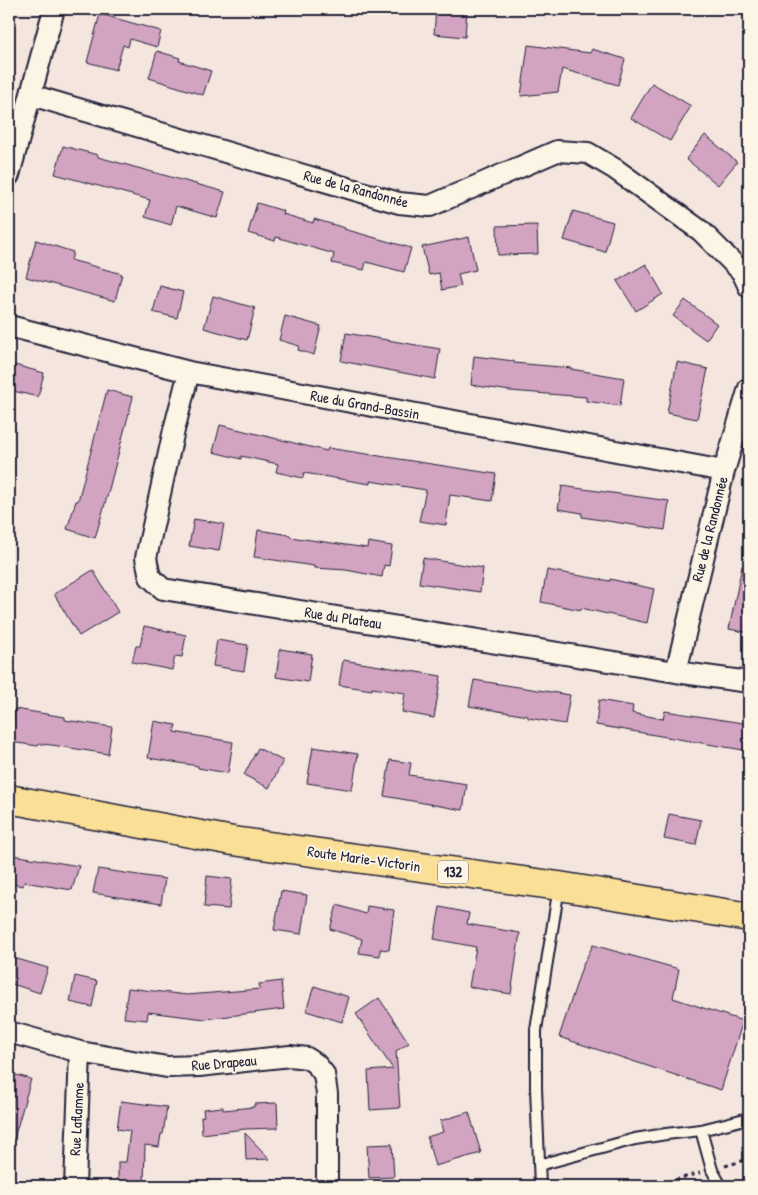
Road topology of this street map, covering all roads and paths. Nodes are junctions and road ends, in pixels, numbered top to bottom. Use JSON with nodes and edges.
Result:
{"nodes":[{"id":1,"x":54,"y":9,"type":"edge"},
{"id":2,"x":31,"y":95,"type":"junction"},
{"id":3,"x":9,"y":175,"type":"edge"},
{"id":4,"x":749,"y":287,"type":"edge"},
{"id":5,"x":9,"y":326,"type":"edge"},
{"id":6,"x":189,"y":372,"type":"junction"},
{"id":7,"x":749,"y":388,"type":"edge"},
{"id":8,"x":724,"y":471,"type":"junction"},
{"id":9,"x":676,"y":672,"type":"junction"},
{"id":10,"x":749,"y":682,"type":"edge"},
{"id":11,"x":9,"y":799,"type":"edge"},
{"id":12,"x":559,"y":886,"type":"junction"},
{"id":13,"x":749,"y":917,"type":"edge"},
{"id":14,"x":9,"y":1032,"type":"edge"},
{"id":15,"x":80,"y":1052,"type":"junction"},
{"id":16,"x":749,"y":1118,"type":"edge"},
{"id":17,"x":701,"y":1130,"type":"junction"},
{"id":18,"x":749,"y":1159,"type":"edge"},
{"id":19,"x":538,"y":1165,"type":"junction"},
{"id":20,"x":725,"y":1166,"type":"dead end"},
{"id":21,"x":703,"y":1172,"type":"dead end"},
{"id":22,"x":75,"y":1186,"type":"edge"},
{"id":23,"x":327,"y":1186,"type":"edge"},
{"id":24,"x":540,"y":1186,"type":"edge"},
{"id":25,"x":652,"y":1186,"type":"edge"},
{"id":26,"x":721,"y":1186,"type":"edge"}],
"edges":[{"from":1,"to":2,"type":"street"},
{"from":2,"to":3,"type":"street"},
{"from":2,"to":4,"type":"street","name":"Rue de la Randonnée"},
{"from":5,"to":6,"type":"street","name":"Rue du Grand-Bassin"},
{"from":6,"to":8,"type":"street","name":"Rue du Grand-Bassin"},
{"from":6,"to":9,"type":"street","name":"Rue du Plateau"},
{"from":7,"to":8,"type":"street","name":"Rue de la Randonnée"},
{"from":8,"to":9,"type":"street","name":"Rue de la Randonnée"},
{"from":9,"to":10,"type":"street","name":"Rue du Plateau"},
{"from":11,"to":12,"type":"main road","name":"Route Marie-Victorin","number":"132"},
{"from":12,"to":13,"type":"main road","name":"Route Marie-Victorin","number":"132"},
{"from":12,"to":19,"type":"lane"},
{"from":14,"to":15,"type":"street","name":"Rue Drapeau"},
{"from":15,"to":22,"type":"street","name":"Rue Laflamme"},
{"from":15,"to":23,"type":"street","name":"Rue Drapeau"},
{"from":16,"to":17,"type":"lane"},
{"from":17,"to":19,"type":"lane"},
{"from":17,"to":26,"type":"lane"},
{"from":18,"to":20,"type":"path"},
{"from":19,"to":24,"type":"lane"},
{"from":21,"to":25,"type":"path"}]}
